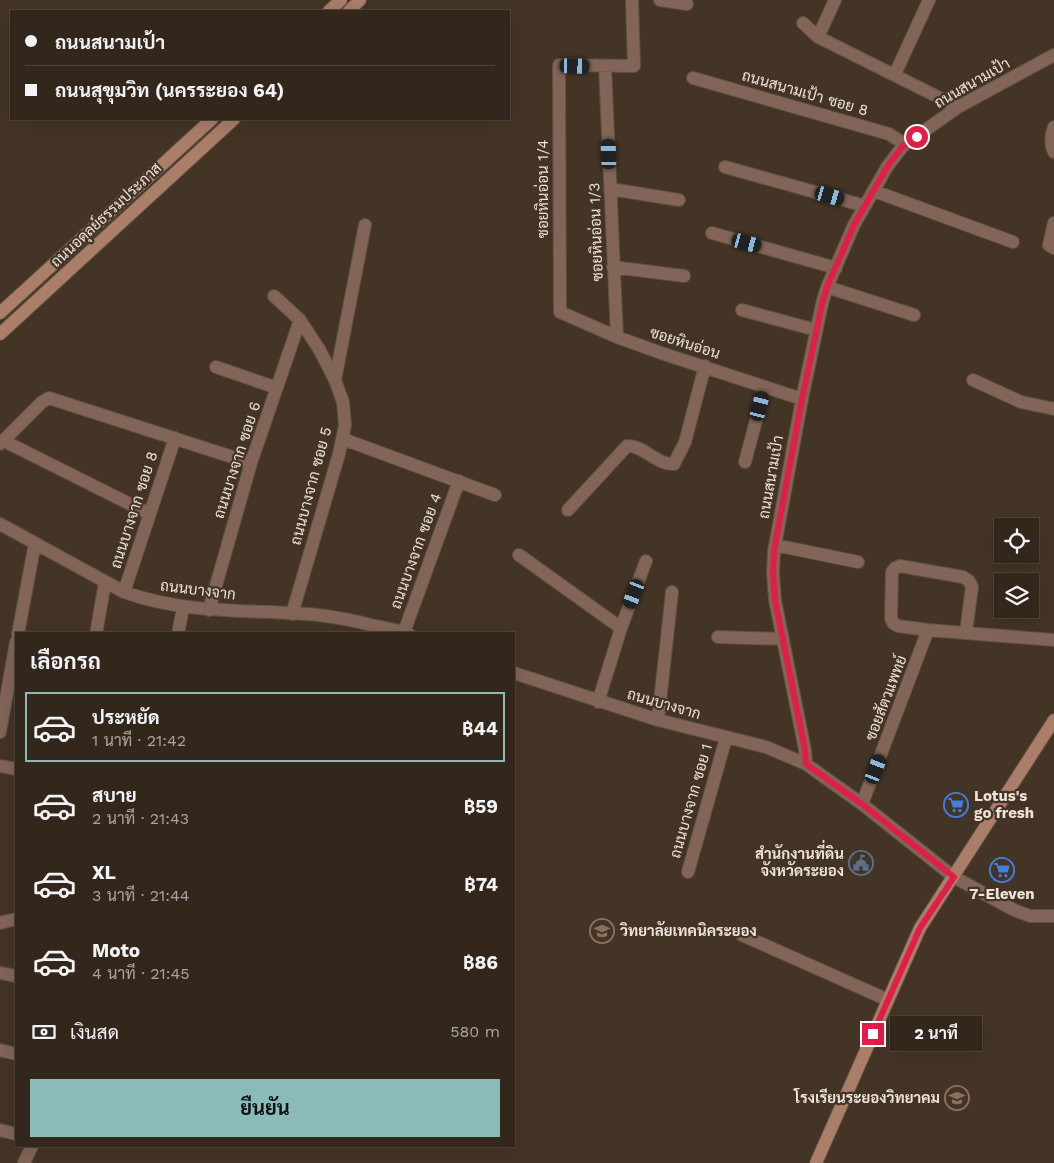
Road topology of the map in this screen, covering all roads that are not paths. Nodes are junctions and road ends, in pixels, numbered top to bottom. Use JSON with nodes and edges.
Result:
{"nodes":[{"id":1,"x":341,"y":0,"type":"edge"},
{"id":2,"x":360,"y":0,"type":"edge"},
{"id":3,"x":632,"y":0,"type":"edge"},
{"id":4,"x":660,"y":0,"type":"edge"},
{"id":5,"x":835,"y":0,"type":"edge"},
{"id":6,"x":929,"y":0,"type":"edge"},
{"id":7,"x":687,"y":4,"type":"dead end"},
{"id":8,"x":330,"y":10,"type":"edge"},
{"id":9,"x":350,"y":10,"type":"edge"},
{"id":10,"x":803,"y":23,"type":"dead end"},
{"id":11,"x":818,"y":37,"type":"junction"},
{"id":12,"x":1054,"y":55,"type":"edge"},
{"id":13,"x":605,"y":66,"type":"junction"},
{"id":14,"x":895,"y":74,"type":"junction"},
{"id":15,"x":693,"y":78,"type":"dead end"},
{"id":16,"x":958,"y":107,"type":"junction"},
{"id":17,"x":211,"y":120,"type":"edge"},
{"id":18,"x":233,"y":120,"type":"edge"},
{"id":19,"x":1054,"y":127,"type":"edge"},
{"id":20,"x":186,"y":142,"type":"junction"},
{"id":21,"x":903,"y":146,"type":"junction"},
{"id":22,"x":197,"y":152,"type":"junction"},
{"id":23,"x":1054,"y":152,"type":"edge"},
{"id":24,"x":725,"y":167,"type":"dead end"},
{"id":25,"x":611,"y":189,"type":"junction"},
{"id":26,"x":874,"y":191,"type":"junction"},
{"id":27,"x":679,"y":200,"type":"dead end"},
{"id":28,"x":865,"y":206,"type":"junction"},
{"id":29,"x":1054,"y":223,"type":"edge"},
{"id":30,"x":365,"y":225,"type":"dead end"},
{"id":31,"x":712,"y":233,"type":"dead end"},
{"id":32,"x":1013,"y":242,"type":"dead end"},
{"id":33,"x":1054,"y":248,"type":"edge"},
{"id":34,"x":613,"y":267,"type":"junction"},
{"id":35,"x":836,"y":268,"type":"junction"},
{"id":36,"x":684,"y":276,"type":"dead end"},
{"id":37,"x":827,"y":287,"type":"junction"},
{"id":38,"x":274,"y":296,"type":"dead end"},
{"id":39,"x":742,"y":310,"type":"dead end"},
{"id":40,"x":560,"y":312,"type":"joint"},
{"id":41,"x":0,"y":313,"type":"edge"},
{"id":42,"x":914,"y":314,"type":"dead end"},
{"id":43,"x":300,"y":320,"type":"junction"},
{"id":44,"x":816,"y":330,"type":"junction"},
{"id":45,"x":0,"y":334,"type":"edge"},
{"id":46,"x":617,"y":336,"type":"junction"},
{"id":47,"x":704,"y":366,"type":"junction"},
{"id":48,"x":216,"y":367,"type":"dead end"},
{"id":49,"x":335,"y":380,"type":"junction"},
{"id":50,"x":973,"y":380,"type":"dead end"},
{"id":51,"x":765,"y":387,"type":"junction"},
{"id":52,"x":277,"y":388,"type":"junction"},
{"id":53,"x":802,"y":399,"type":"junction"},
{"id":54,"x":1054,"y":409,"type":"edge"},
{"id":55,"x":175,"y":438,"type":"junction"},
{"id":56,"x":343,"y":439,"type":"junction"},
{"id":57,"x":2,"y":442,"type":"edge"},
{"id":58,"x":745,"y":462,"type":"dead end"},
{"id":59,"x":251,"y":463,"type":"junction"},
{"id":60,"x":459,"y":481,"type":"junction"},
{"id":61,"x":495,"y":495,"type":"dead end"},
{"id":62,"x":568,"y":510,"type":"dead end"},
{"id":63,"x":150,"y":514,"type":"junction"},
{"id":64,"x":0,"y":524,"type":"edge"},
{"id":65,"x":36,"y":543,"type":"junction"},
{"id":66,"x":775,"y":545,"type":"junction"},
{"id":67,"x":518,"y":555,"type":"dead end"},
{"id":68,"x":646,"y":560,"type":"dead end"},
{"id":69,"x":858,"y":562,"type":"dead end"},
{"id":70,"x":105,"y":582,"type":"junction"},
{"id":71,"x":124,"y":592,"type":"junction"},
{"id":72,"x":672,"y":592,"type":"dead end"},
{"id":73,"x":183,"y":608,"type":"junction"},
{"id":74,"x":209,"y":610,"type":"junction"},
{"id":75,"x":292,"y":614,"type":"junction"},
{"id":76,"x":621,"y":628,"type":"junction"},
{"id":77,"x":928,"y":630,"type":"junction"},
{"id":78,"x":18,"y":632,"type":"edge"},
{"id":79,"x":96,"y":632,"type":"edge"},
{"id":80,"x":178,"y":632,"type":"edge"},
{"id":81,"x":403,"y":632,"type":"edge"},
{"id":82,"x":407,"y":632,"type":"edge"},
{"id":83,"x":966,"y":632,"type":"junction"},
{"id":84,"x":718,"y":636,"type":"dead end"},
{"id":85,"x":783,"y":639,"type":"junction"},
{"id":86,"x":1054,"y":640,"type":"edge"},
{"id":87,"x":15,"y":648,"type":"edge"},
{"id":88,"x":515,"y":673,"type":"edge"},
{"id":89,"x":598,"y":702,"type":"junction"},
{"id":90,"x":658,"y":720,"type":"junction"},
{"id":91,"x":1054,"y":720,"type":"edge"},
{"id":92,"x":0,"y":732,"type":"edge"},
{"id":93,"x":726,"y":738,"type":"junction"},
{"id":94,"x":806,"y":764,"type":"junction"},
{"id":95,"x":0,"y":766,"type":"edge"},
{"id":96,"x":15,"y":768,"type":"edge"},
{"id":97,"x":862,"y":804,"type":"junction"},
{"id":98,"x":688,"y":872,"type":"dead end"},
{"id":99,"x":954,"y":877,"type":"junction"},
{"id":100,"x":1054,"y":916,"type":"edge"},
{"id":101,"x":15,"y":919,"type":"edge"},
{"id":102,"x":0,"y":923,"type":"edge"},
{"id":103,"x":742,"y":935,"type":"dead end"},
{"id":104,"x":0,"y":973,"type":"edge"},
{"id":105,"x":15,"y":976,"type":"edge"},
{"id":106,"x":888,"y":1000,"type":"junction"},
{"id":107,"x":0,"y":1050,"type":"edge"},
{"id":108,"x":15,"y":1054,"type":"edge"},
{"id":109,"x":0,"y":1130,"type":"edge"},
{"id":110,"x":15,"y":1134,"type":"edge"},
{"id":111,"x":32,"y":1147,"type":"edge"},
{"id":112,"x":24,"y":1163,"type":"edge"},
{"id":113,"x":816,"y":1163,"type":"edge"}],
"edges":[{"from":1,"to":8,"type":"street"},
{"from":2,"to":9,"type":"street"},
{"from":3,"to":13,"type":"street"},
{"from":4,"to":7,"type":"street"},
{"from":5,"to":11,"type":"street"},
{"from":6,"to":14,"type":"street"},
{"from":10,"to":11,"type":"street"},
{"from":11,"to":14,"type":"street"},
{"from":12,"to":16,"type":"street","name":"ถนนสนามเป้า"},
{"from":13,"to":25,"type":"street","name":"ซอยหินอ่อน 1/3"},
{"from":13,"to":40,"type":"street","name":"ซอยหินอ่อน 1/4"},
{"from":14,"to":16,"type":"street"},
{"from":15,"to":21,"type":"street","name":"ถนนสนามเป้า ซอย 8"},
{"from":16,"to":21,"type":"street","name":"ถนนสนามเป้า"},
{"from":17,"to":20,"type":"street","name":"ถนนอดุลย์ธรรมประภาส"},
{"from":18,"to":22,"type":"street","name":"ถนนอดุลย์ธรรมประภาส"},
{"from":19,"to":23,"type":"street"},
{"from":20,"to":22,"type":"street"},
{"from":20,"to":41,"type":"street","name":"ถนนอดุลย์ธรรมประภาส"},
{"from":21,"to":26,"type":"street","name":"ถนนสนามเป้า"},
{"from":22,"to":45,"type":"street","name":"ถนนอดุลย์ธรรมประภาส"},
{"from":24,"to":28,"type":"street"},
{"from":25,"to":27,"type":"street"},
{"from":25,"to":34,"type":"street","name":"ซอยหินอ่อน 1/3"},
{"from":26,"to":28,"type":"street","name":"ถนนสนามเป้า"},
{"from":26,"to":32,"type":"street"},
{"from":28,"to":35,"type":"street","name":"ถนนสนามเป้า"},
{"from":29,"to":33,"type":"street"},
{"from":30,"to":49,"type":"street"},
{"from":31,"to":35,"type":"street"},
{"from":34,"to":36,"type":"street"},
{"from":34,"to":46,"type":"street","name":"ซอยหินอ่อน 1/3"},
{"from":35,"to":37,"type":"street","name":"ถนนสนามเป้า"},
{"from":37,"to":42,"type":"street"},
{"from":37,"to":44,"type":"street","name":"ถนนสนามเป้า"},
{"from":38,"to":43,"type":"street","name":"ถนนบางจาก ซอย 5"},
{"from":39,"to":44,"type":"street"},
{"from":40,"to":46,"type":"street","name":"ซอยหินอ่อน"},
{"from":43,"to":49,"type":"street","name":"ถนนบางจาก ซอย 5"},
{"from":43,"to":52,"type":"street","name":"ถนนบางจาก ซอย 6"},
{"from":44,"to":53,"type":"street","name":"ถนนสนามเป้า"},
{"from":46,"to":47,"type":"street","name":"ซอยหินอ่อน"},
{"from":47,"to":51,"type":"street","name":"ซอยหินอ่อน"},
{"from":47,"to":62,"type":"street"},
{"from":48,"to":52,"type":"street"},
{"from":49,"to":56,"type":"street","name":"ถนนบางจาก ซอย 5"},
{"from":50,"to":54,"type":"street"},
{"from":51,"to":53,"type":"street","name":"ซอยหินอ่อน"},
{"from":51,"to":58,"type":"street"},
{"from":52,"to":59,"type":"street","name":"ถนนบางจาก ซอย 6"},
{"from":53,"to":66,"type":"street","name":"ถนนสนามเป้า"},
{"from":55,"to":57,"type":"street"},
{"from":55,"to":59,"type":"street"},
{"from":55,"to":63,"type":"street","name":"ถนนบางจาก ซอย 8"},
{"from":56,"to":60,"type":"street"},
{"from":56,"to":75,"type":"street","name":"ถนนบางจาก ซอย 5"},
{"from":57,"to":63,"type":"street"},
{"from":59,"to":74,"type":"street","name":"ถนนบางจาก ซอย 6"},
{"from":60,"to":61,"type":"street"},
{"from":60,"to":82,"type":"street","name":"ถนนบางจาก ซอย 4"},
{"from":63,"to":71,"type":"street","name":"ถนนบางจาก ซอย 8"},
{"from":64,"to":65,"type":"street","name":"ถนนบางจาก"},
{"from":65,"to":70,"type":"street","name":"ถนนบางจาก"},
{"from":65,"to":78,"type":"street"},
{"from":66,"to":69,"type":"street"},
{"from":66,"to":85,"type":"street","name":"ถนนสนามเป้า"},
{"from":67,"to":76,"type":"street"},
{"from":68,"to":76,"type":"street"},
{"from":70,"to":71,"type":"street","name":"ถนนบางจาก"},
{"from":70,"to":79,"type":"street"},
{"from":71,"to":73,"type":"street","name":"ถนนบางจาก"},
{"from":72,"to":90,"type":"street"},
{"from":73,"to":74,"type":"street","name":"ถนนบางจาก"},
{"from":73,"to":80,"type":"street"},
{"from":74,"to":75,"type":"street","name":"ถนนบางจาก"},
{"from":75,"to":81,"type":"street","name":"ถนนบางจาก"},
{"from":76,"to":89,"type":"street"},
{"from":77,"to":83,"type":"street"},
{"from":77,"to":83,"type":"street"},
{"from":77,"to":97,"type":"street","name":"ซอยสัตวแพทย์"},
{"from":83,"to":86,"type":"street"},
{"from":84,"to":85,"type":"street"},
{"from":85,"to":94,"type":"street","name":"ถนนสนามเป้า"},
{"from":87,"to":92,"type":"street"},
{"from":88,"to":89,"type":"street","name":"ถนนบางจาก"},
{"from":89,"to":90,"type":"street","name":"ถนนบางจาก"},
{"from":90,"to":93,"type":"street","name":"ถนนบางจาก"},
{"from":91,"to":99,"type":"street"},
{"from":93,"to":94,"type":"street","name":"ถนนบางจาก"},
{"from":93,"to":98,"type":"street","name":"ถนนบางจาก ซอย 1"},
{"from":94,"to":97,"type":"street"},
{"from":95,"to":96,"type":"street"},
{"from":97,"to":99,"type":"street"},
{"from":99,"to":100,"type":"street"},
{"from":99,"to":106,"type":"street"},
{"from":101,"to":102,"type":"street"},
{"from":103,"to":106,"type":"street"},
{"from":104,"to":105,"type":"street"},
{"from":106,"to":113,"type":"street"},
{"from":107,"to":108,"type":"street"},
{"from":109,"to":110,"type":"street"},
{"from":111,"to":112,"type":"street"}]}
